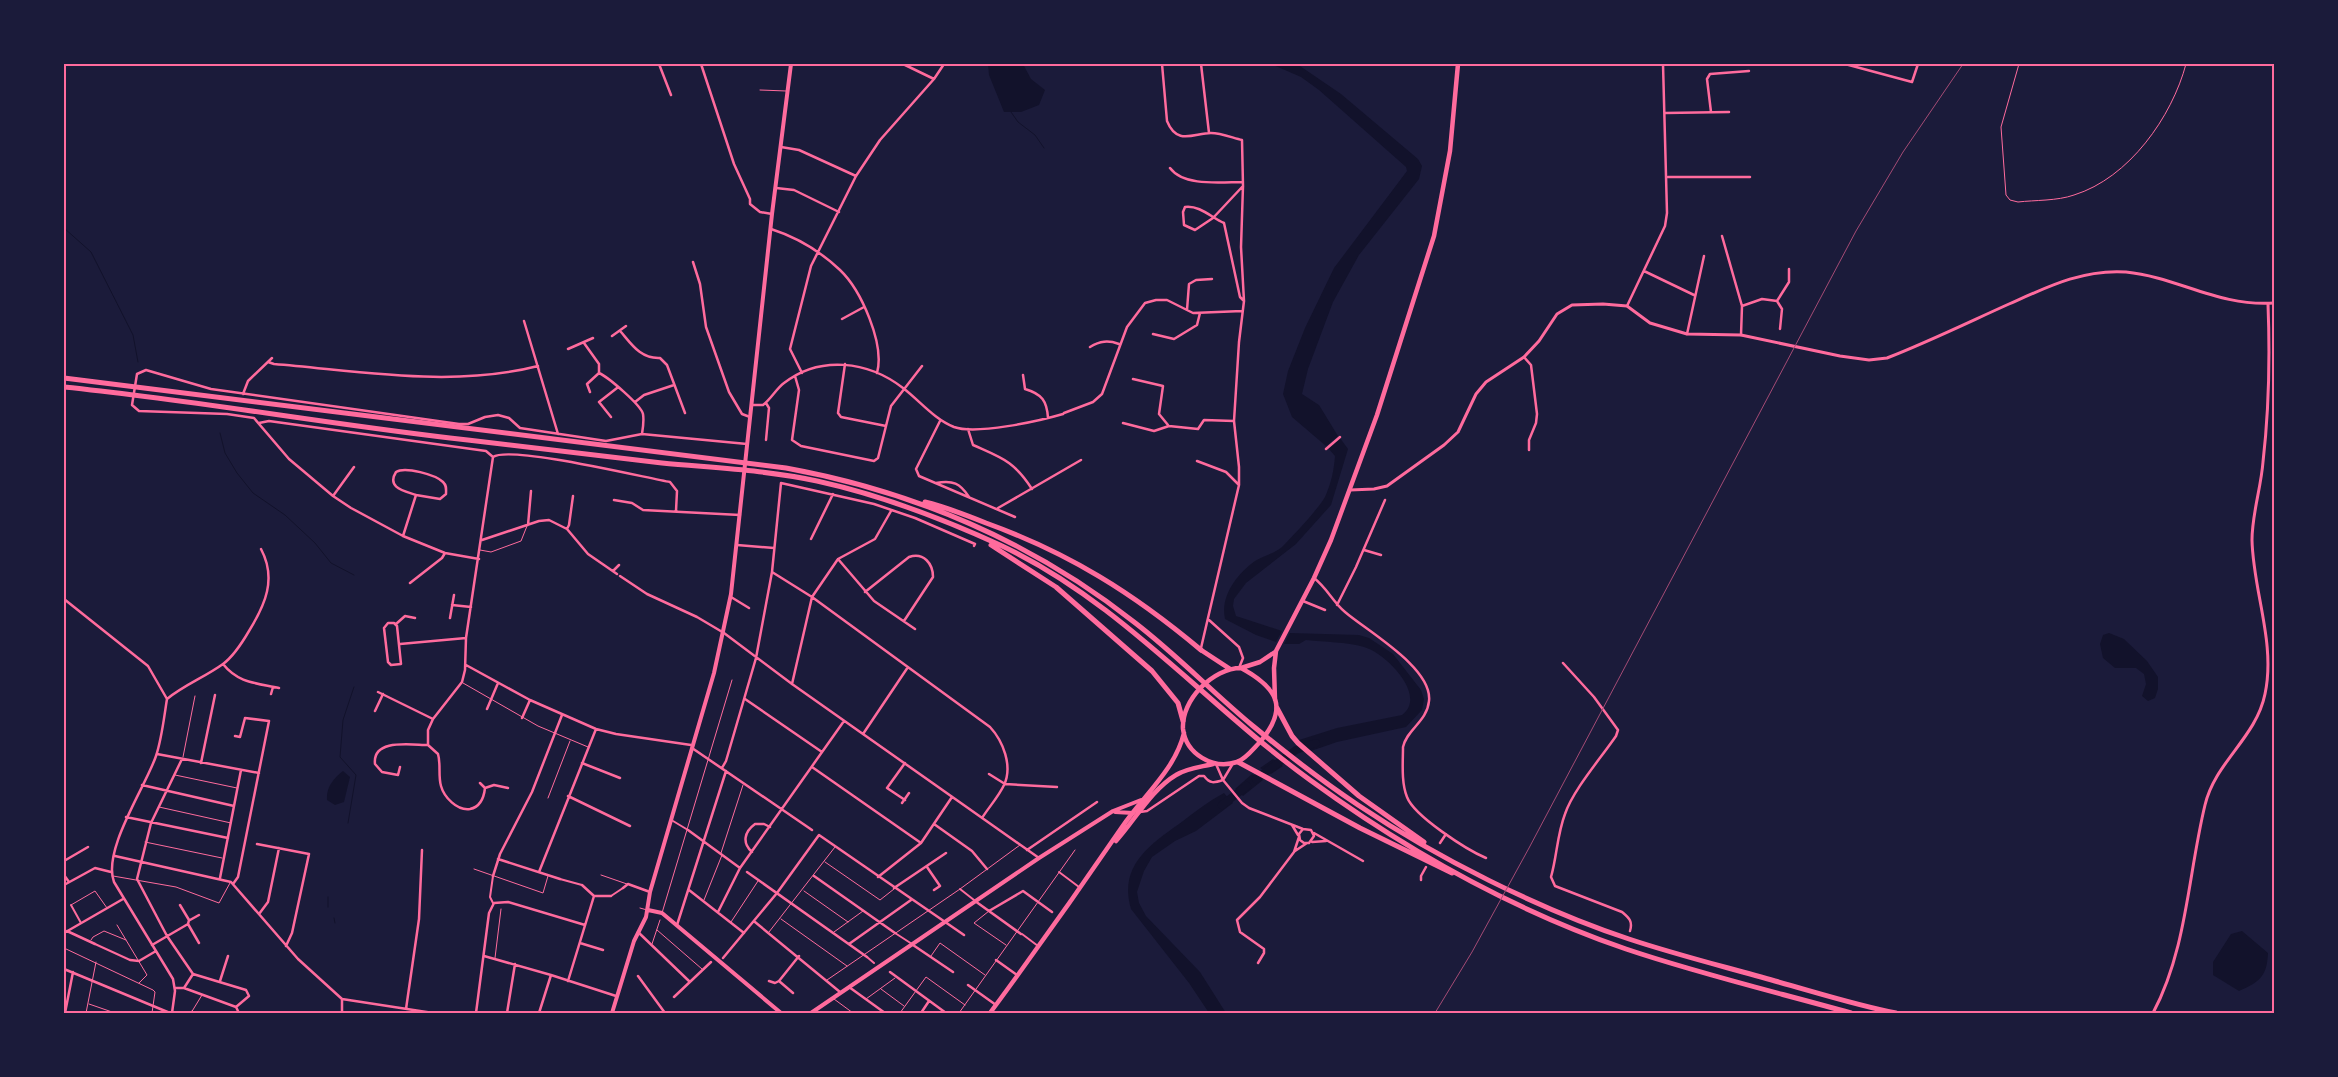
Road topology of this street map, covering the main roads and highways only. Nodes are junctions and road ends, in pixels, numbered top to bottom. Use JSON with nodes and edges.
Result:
{"nodes":[{"id":1,"x":791,"y":64,"type":"edge"},
{"id":2,"x":1458,"y":64,"type":"edge"},
{"id":3,"x":64,"y":378,"type":"edge"},
{"id":4,"x":64,"y":387,"type":"edge"},
{"id":5,"x":908,"y":498,"type":"junction"},
{"id":6,"x":972,"y":533,"type":"junction"},
{"id":7,"x":1201,"y":650,"type":"joint"},
{"id":8,"x":1276,"y":651,"type":"junction"},
{"id":9,"x":1240,"y":668,"type":"junction"},
{"id":10,"x":1230,"y":669,"type":"junction"},
{"id":11,"x":1275,"y":700,"type":"junction"},
{"id":12,"x":1277,"y":708,"type":"junction"},
{"id":13,"x":1183,"y":720,"type":"junction"},
{"id":14,"x":1184,"y":734,"type":"junction"},
{"id":15,"x":1236,"y":762,"type":"junction"},
{"id":16,"x":1215,"y":764,"type":"junction"},
{"id":17,"x":1141,"y":800,"type":"junction"},
{"id":18,"x":1113,"y":812,"type":"junction"},
{"id":19,"x":1140,"y":812,"type":"junction"},
{"id":20,"x":1132,"y":813,"type":"junction"},
{"id":21,"x":1110,"y":847,"type":"junction"},
{"id":22,"x":1442,"y":855,"type":"junction"},
{"id":23,"x":1468,"y":880,"type":"junction"},
{"id":24,"x":648,"y":910,"type":"junction"},
{"id":25,"x":612,"y":1013,"type":"edge"},
{"id":26,"x":781,"y":1013,"type":"edge"},
{"id":27,"x":811,"y":1013,"type":"edge"},
{"id":28,"x":990,"y":1013,"type":"edge"},
{"id":29,"x":1851,"y":1013,"type":"edge"},
{"id":30,"x":1892,"y":1013,"type":"edge"}],
"edges":[{"from":1,"to":24,"type":"main road"},
{"from":2,"to":8,"type":"highway"},
{"from":3,"to":5,"type":"highway"},
{"from":4,"to":6,"type":"highway"},
{"from":5,"to":7,"type":"highway"},
{"from":5,"to":22,"type":"highway"},
{"from":6,"to":13,"type":"highway"},
{"from":6,"to":23,"type":"highway"},
{"from":7,"to":10,"type":"highway"},
{"from":8,"to":9,"type":"highway"},
{"from":8,"to":11,"type":"highway"},
{"from":9,"to":10,"type":"highway"},
{"from":9,"to":11,"type":"highway"},
{"from":10,"to":13,"type":"highway"},
{"from":11,"to":12,"type":"highway"},
{"from":12,"to":15,"type":"highway"},
{"from":12,"to":22,"type":"highway"},
{"from":13,"to":14,"type":"highway"},
{"from":14,"to":16,"type":"highway"},
{"from":14,"to":17,"type":"highway"},
{"from":15,"to":16,"type":"highway"},
{"from":15,"to":23,"type":"highway"},
{"from":16,"to":19,"type":"highway"},
{"from":17,"to":18,"type":"main road"},
{"from":17,"to":20,"type":"highway"},
{"from":18,"to":20,"type":"main road"},
{"from":18,"to":27,"type":"main road"},
{"from":19,"to":20,"type":"main road"},
{"from":19,"to":21,"type":"highway"},
{"from":20,"to":21,"type":"highway"},
{"from":21,"to":28,"type":"highway"},
{"from":22,"to":30,"type":"highway"},
{"from":23,"to":29,"type":"highway"},
{"from":24,"to":25,"type":"main road"},
{"from":24,"to":26,"type":"main road"}]}
